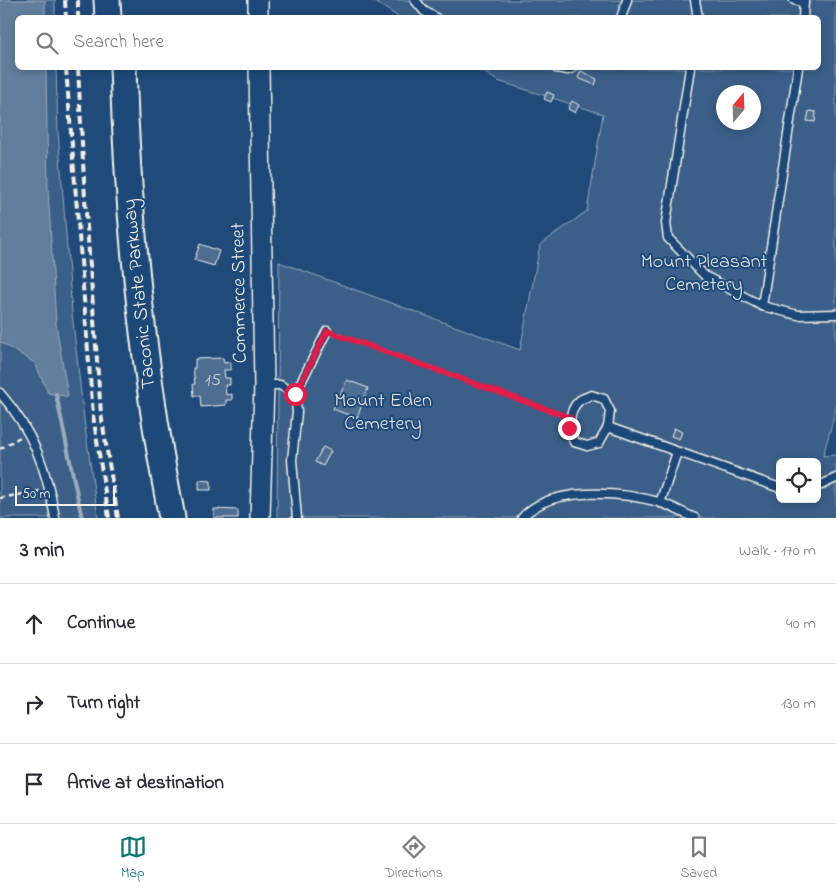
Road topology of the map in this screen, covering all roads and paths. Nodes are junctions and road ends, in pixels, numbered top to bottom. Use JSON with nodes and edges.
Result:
{"nodes":[{"id":1,"x":107,"y":0,"type":"edge"},
{"id":2,"x":122,"y":0,"type":"edge"},
{"id":3,"x":258,"y":0,"type":"edge"},
{"id":4,"x":415,"y":0,"type":"edge"},
{"id":5,"x":627,"y":0,"type":"edge"},
{"id":6,"x":695,"y":0,"type":"edge"},
{"id":7,"x":794,"y":0,"type":"edge"},
{"id":8,"x":804,"y":2,"type":"edge"},
{"id":9,"x":108,"y":15,"type":"edge"},
{"id":10,"x":122,"y":15,"type":"edge"},
{"id":11,"x":258,"y":15,"type":"edge"},
{"id":12,"x":431,"y":15,"type":"edge"},
{"id":13,"x":622,"y":15,"type":"edge"},
{"id":14,"x":698,"y":15,"type":"edge"},
{"id":15,"x":803,"y":15,"type":"edge"},
{"id":16,"x":109,"y":70,"type":"edge"},
{"id":17,"x":123,"y":70,"type":"edge"},
{"id":18,"x":259,"y":70,"type":"edge"},
{"id":19,"x":690,"y":70,"type":"edge"},
{"id":20,"x":798,"y":70,"type":"edge"},
{"id":21,"x":762,"y":306,"type":"junction"},
{"id":22,"x":836,"y":314,"type":"edge"},
{"id":23,"x":327,"y":331,"type":"joint"},
{"id":24,"x":264,"y":385,"type":"junction"},
{"id":25,"x":0,"y":392,"type":"edge"},
{"id":26,"x":295,"y":394,"type":"junction"},
{"id":27,"x":571,"y":418,"type":"junction"},
{"id":28,"x":608,"y":427,"type":"junction"},
{"id":29,"x":28,"y":432,"type":"junction"},
{"id":30,"x":0,"y":449,"type":"edge"},
{"id":31,"x":677,"y":452,"type":"junction"},
{"id":32,"x":836,"y":478,"type":"edge"},
{"id":33,"x":821,"y":485,"type":"edge"},
{"id":34,"x":776,"y":487,"type":"edge"},
{"id":35,"x":50,"y":489,"type":"junction"},
{"id":36,"x":0,"y":498,"type":"edge"},
{"id":37,"x":660,"y":503,"type":"junction"},
{"id":38,"x":55,"y":518,"type":"edge"},
{"id":39,"x":157,"y":518,"type":"edge"},
{"id":40,"x":172,"y":518,"type":"edge"},
{"id":41,"x":260,"y":518,"type":"edge"},
{"id":42,"x":297,"y":518,"type":"edge"},
{"id":43,"x":522,"y":518,"type":"edge"},
{"id":44,"x":694,"y":518,"type":"edge"}],
"edges":[{"from":1,"to":9,"type":"highway"},
{"from":2,"to":10,"type":"highway"},
{"from":3,"to":11,"type":"street"},
{"from":4,"to":12,"type":"lane"},
{"from":5,"to":13,"type":"lane"},
{"from":6,"to":14,"type":"lane"},
{"from":7,"to":8,"type":"lane"},
{"from":8,"to":15,"type":"lane"},
{"from":16,"to":39,"type":"highway","name":"Taconic State Parkway"},
{"from":17,"to":40,"type":"highway","name":"Taconic State Parkway"},
{"from":18,"to":24,"type":"street","name":"Commerce Street"},
{"from":19,"to":21,"type":"lane"},
{"from":20,"to":21,"type":"lane"},
{"from":21,"to":22,"type":"lane"},
{"from":23,"to":26,"type":"lane"},
{"from":23,"to":27,"type":"path"},
{"from":24,"to":26,"type":"lane"},
{"from":24,"to":41,"type":"street","name":"Commerce Street"},
{"from":25,"to":29,"type":"lane"},
{"from":26,"to":42,"type":"lane"},
{"from":27,"to":28,"type":"lane"},
{"from":27,"to":28,"type":"lane"},
{"from":28,"to":31,"type":"lane"},
{"from":29,"to":30,"type":"path"},
{"from":29,"to":35,"type":"lane"},
{"from":31,"to":34,"type":"lane"},
{"from":31,"to":37,"type":"lane"},
{"from":32,"to":33,"type":"lane"},
{"from":35,"to":36,"type":"path"},
{"from":35,"to":38,"type":"lane"},
{"from":37,"to":43,"type":"lane"},
{"from":37,"to":44,"type":"lane"}]}
